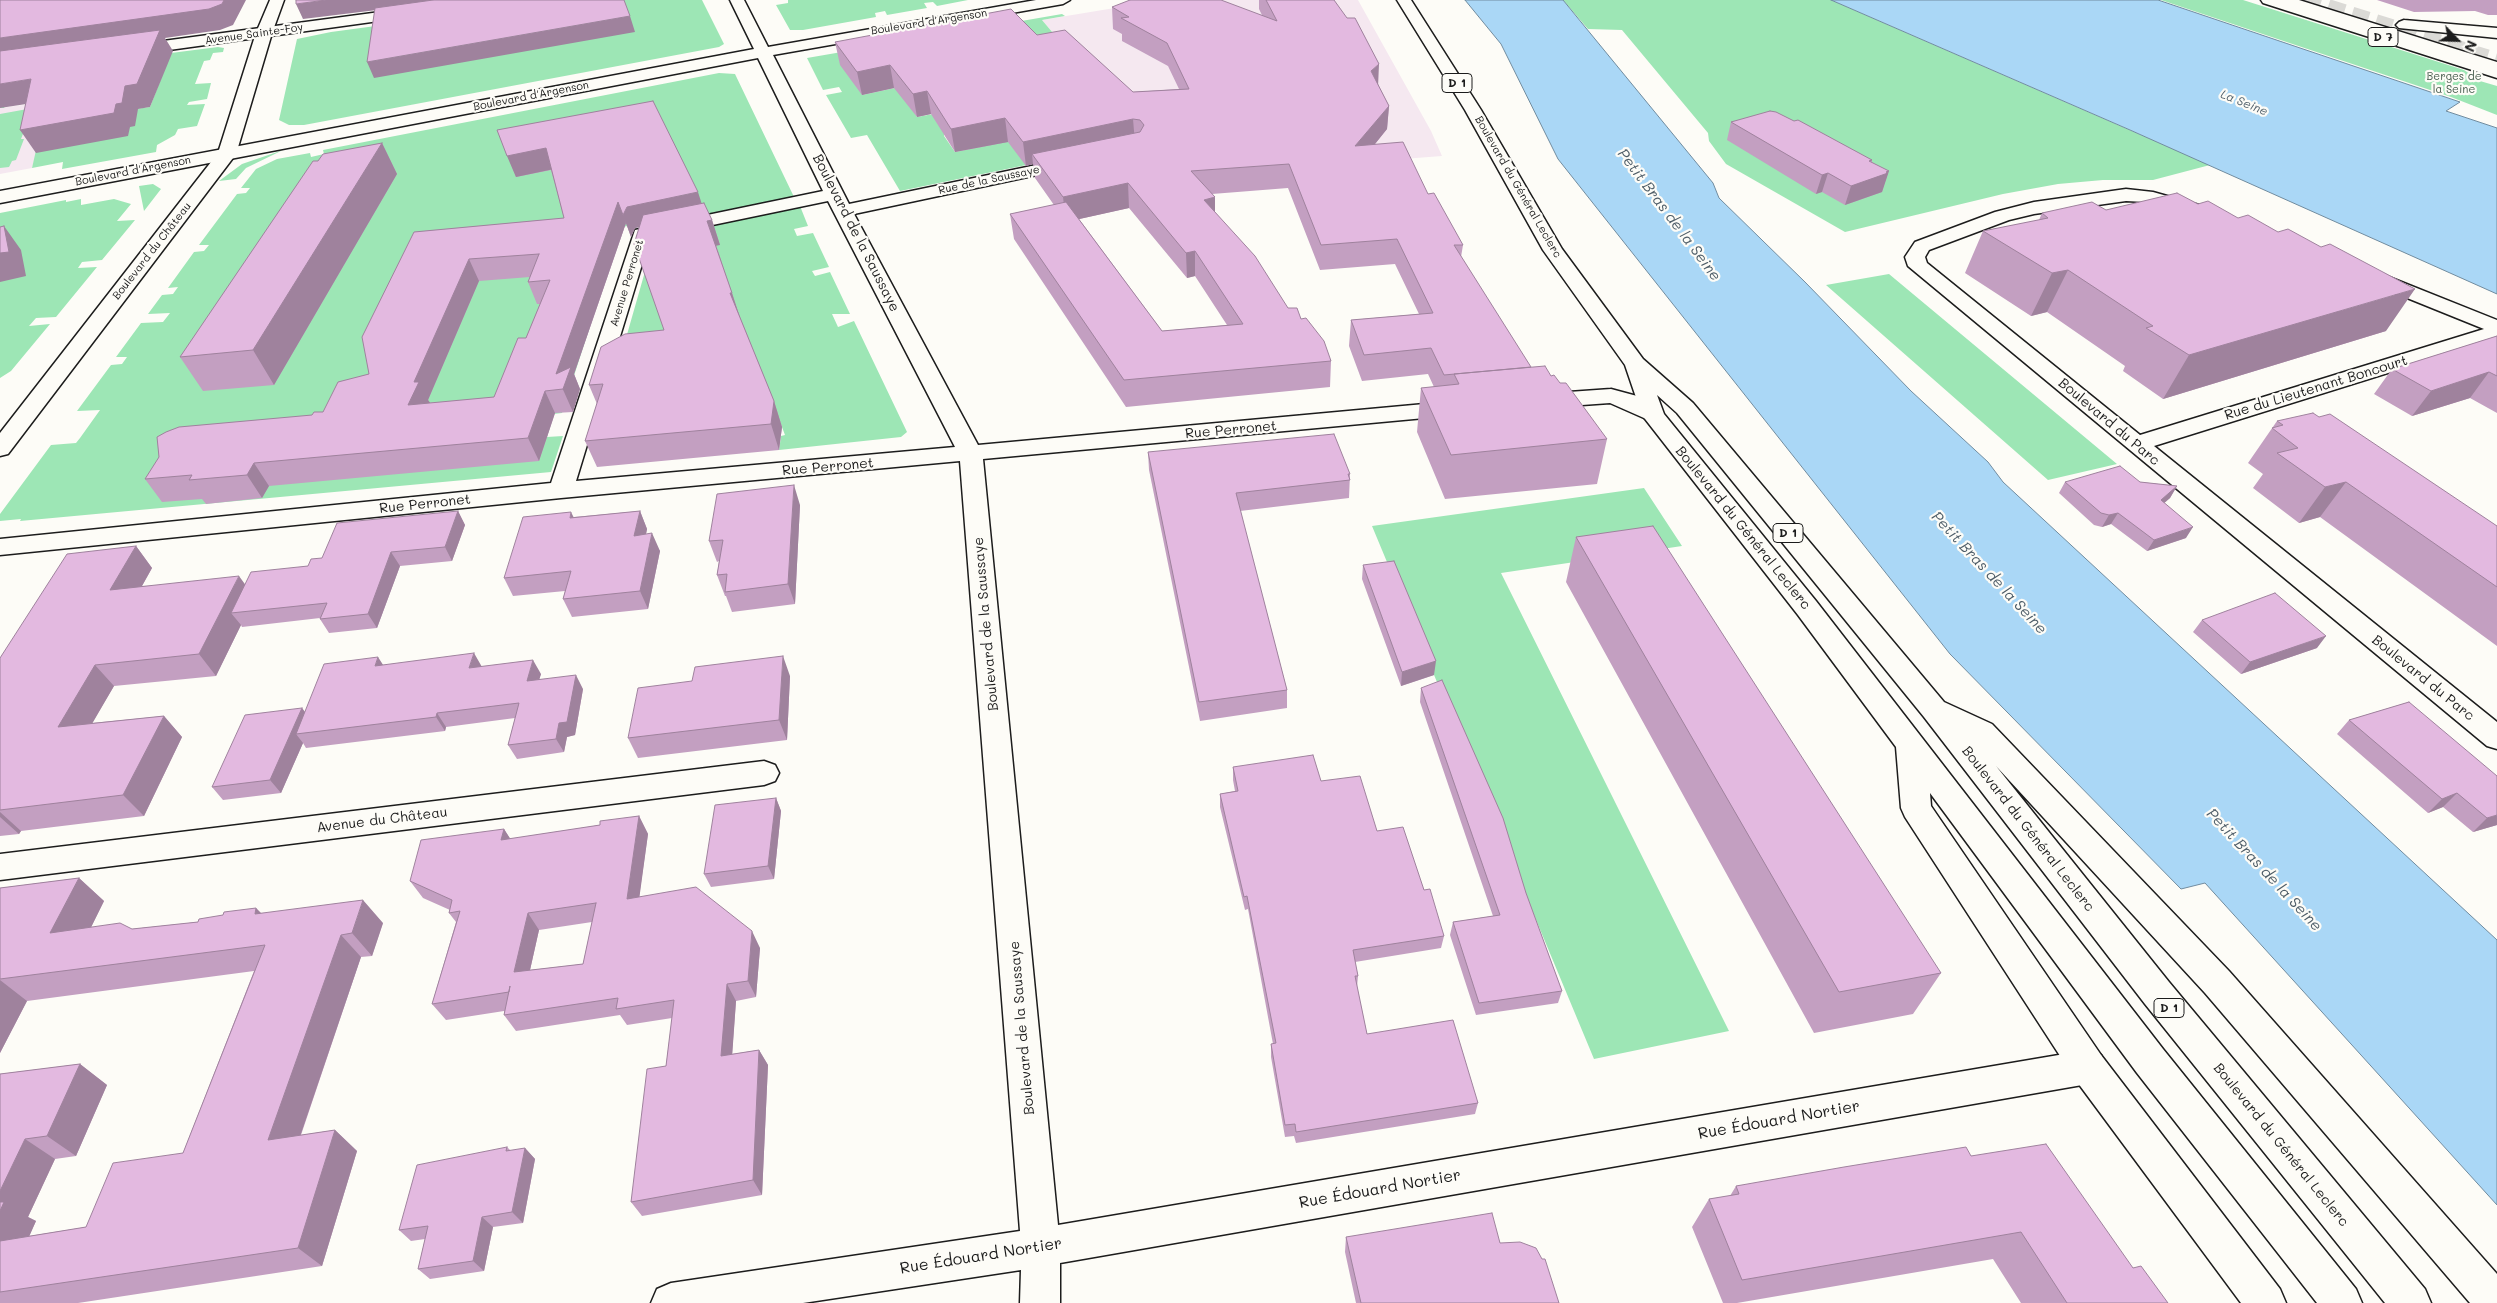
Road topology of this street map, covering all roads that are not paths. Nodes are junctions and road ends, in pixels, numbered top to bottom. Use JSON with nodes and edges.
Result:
{"nodes":[{"id":1,"x":277,"y":0,"type":"edge"},
{"id":2,"x":737,"y":0,"type":"edge"},
{"id":3,"x":1063,"y":0,"type":"edge"},
{"id":4,"x":1393,"y":0,"type":"edge"},
{"id":5,"x":1404,"y":0,"type":"edge"},
{"id":6,"x":2268,"y":0,"type":"edge"},
{"id":7,"x":2284,"y":0,"type":"edge"},
{"id":8,"x":2319,"y":0,"type":"edge"},
{"id":9,"x":423,"y":12,"type":"edge"},
{"id":10,"x":1423,"y":31,"type":"junction"},
{"id":11,"x":2439,"y":32,"type":"junction"},
{"id":12,"x":264,"y":33,"type":"junction"},
{"id":13,"x":2497,"y":33,"type":"edge"},
{"id":14,"x":2406,"y":38,"type":"junction"},
{"id":15,"x":2497,"y":47,"type":"edge"},
{"id":16,"x":764,"y":51,"type":"junction"},
{"id":17,"x":118,"y":52,"type":"edge"},
{"id":18,"x":2497,"y":67,"type":"edge"},
{"id":19,"x":2497,"y":73,"type":"edge"},
{"id":20,"x":228,"y":154,"type":"junction"},
{"id":21,"x":1091,"y":159,"type":"edge"},
{"id":22,"x":0,"y":196,"type":"edge"},
{"id":23,"x":839,"y":202,"type":"junction"},
{"id":24,"x":2212,"y":217,"type":"edge"},
{"id":25,"x":2361,"y":273,"type":"edge"},
{"id":26,"x":2497,"y":328,"type":"edge"},
{"id":27,"x":2497,"y":332,"type":"edge"},
{"id":28,"x":1635,"y":364,"type":"junction"},
{"id":29,"x":1523,"y":402,"type":"edge"},
{"id":30,"x":1483,"y":406,"type":"edge"},
{"id":31,"x":1653,"y":415,"type":"junction"},
{"id":32,"x":2135,"y":444,"type":"junction"},
{"id":33,"x":0,"y":449,"type":"edge"},
{"id":34,"x":971,"y":454,"type":"junction"},
{"id":35,"x":561,"y":490,"type":"junction"},
{"id":36,"x":0,"y":547,"type":"edge"},
{"id":37,"x":1934,"y":708,"type":"junction"},
{"id":38,"x":2497,"y":738,"type":"edge"},
{"id":39,"x":1910,"y":747,"type":"junction"},
{"id":40,"x":764,"y":773,"type":"dead end"},
{"id":41,"x":0,"y":867,"type":"edge"},
{"id":42,"x":2088,"y":1067,"type":"junction"},
{"id":43,"x":1041,"y":1247,"type":"junction"},
{"id":44,"x":672,"y":1303,"type":"edge"},
{"id":45,"x":1040,"y":1303,"type":"edge"},
{"id":46,"x":2266,"y":1303,"type":"edge"},
{"id":47,"x":2342,"y":1303,"type":"edge"},
{"id":48,"x":2411,"y":1303,"type":"edge"},
{"id":49,"x":2496,"y":1303,"type":"edge"}],
"edges":[{"from":1,"to":12,"type":"street","name":"Boulevard du Château"},
{"from":2,"to":16,"type":"street","name":"Boulevard de la Saussaye"},
{"from":3,"to":16,"type":"street","name":"Boulevard d'Argenson"},
{"from":4,"to":10,"type":"street","name":"Boulevard du Général Leclerc","number":"D 1"},
{"from":5,"to":10,"type":"street","name":"Boulevard du Général Leclerc","number":"D 1"},
{"from":6,"to":19,"type":"street","number":"D 7"},
{"from":7,"to":14,"type":"street"},
{"from":8,"to":11,"type":"street"},
{"from":9,"to":12,"type":"street","name":"Avenue Sainte-Foy"},
{"from":10,"to":28,"type":"street","name":"Boulevard du Général Leclerc","number":"D 1"},
{"from":11,"to":13,"type":"street"},
{"from":11,"to":14,"type":"street"},
{"from":11,"to":15,"type":"street"},
{"from":12,"to":17,"type":"street","name":"Avenue Sainte-Foy"},
{"from":12,"to":20,"type":"street","name":"Boulevard du Château"},
{"from":14,"to":18,"type":"street"},
{"from":16,"to":20,"type":"street","name":"Boulevard d'Argenson"},
{"from":16,"to":23,"type":"street","name":"Boulevard de la Saussaye"},
{"from":20,"to":22,"type":"street","name":"Boulevard d'Argenson"},
{"from":20,"to":33,"type":"street","name":"Boulevard du Château"},
{"from":21,"to":23,"type":"street","name":"Rue de la Saussaye"},
{"from":23,"to":34,"type":"street","name":"Boulevard de la Saussaye"},
{"from":23,"to":35,"type":"street","name":"Avenue Perronet"},
{"from":24,"to":32,"type":"street","name":"Boulevard du Parc"},
{"from":25,"to":26,"type":"street"},
{"from":27,"to":32,"type":"street","name":"Rue du Lieutenant Boncourt"},
{"from":28,"to":31,"type":"street","name":"Boulevard du Général Leclerc","number":"D 1"},
{"from":28,"to":37,"type":"street","name":"Boulevard du Général Leclerc","number":"D 1"},
{"from":29,"to":31,"type":"street"},
{"from":30,"to":34,"type":"street","name":"Rue Perronet"},
{"from":31,"to":39,"type":"street","name":"Boulevard du Général Leclerc","number":"D 1"},
{"from":32,"to":38,"type":"street","name":"Boulevard du Parc"},
{"from":34,"to":35,"type":"street","name":"Rue Perronet"},
{"from":34,"to":43,"type":"street","name":"Boulevard de la Saussaye"},
{"from":35,"to":36,"type":"street","name":"Rue Perronet"},
{"from":37,"to":48,"type":"street","name":"Boulevard du Général Leclerc","number":"D 1"},
{"from":37,"to":49,"type":"street"},
{"from":39,"to":42,"type":"street"},
{"from":39,"to":47,"type":"street","name":"Boulevard du Général Leclerc","number":"D 1"},
{"from":40,"to":41,"type":"street","name":"Avenue du Château"},
{"from":42,"to":43,"type":"street","name":"Rue Édouard Nortier"},
{"from":42,"to":46,"type":"street"},
{"from":43,"to":44,"type":"street","name":"Rue Édouard Nortier"},
{"from":43,"to":45,"type":"street","name":"Boulevard de la Saussaye"}]}
